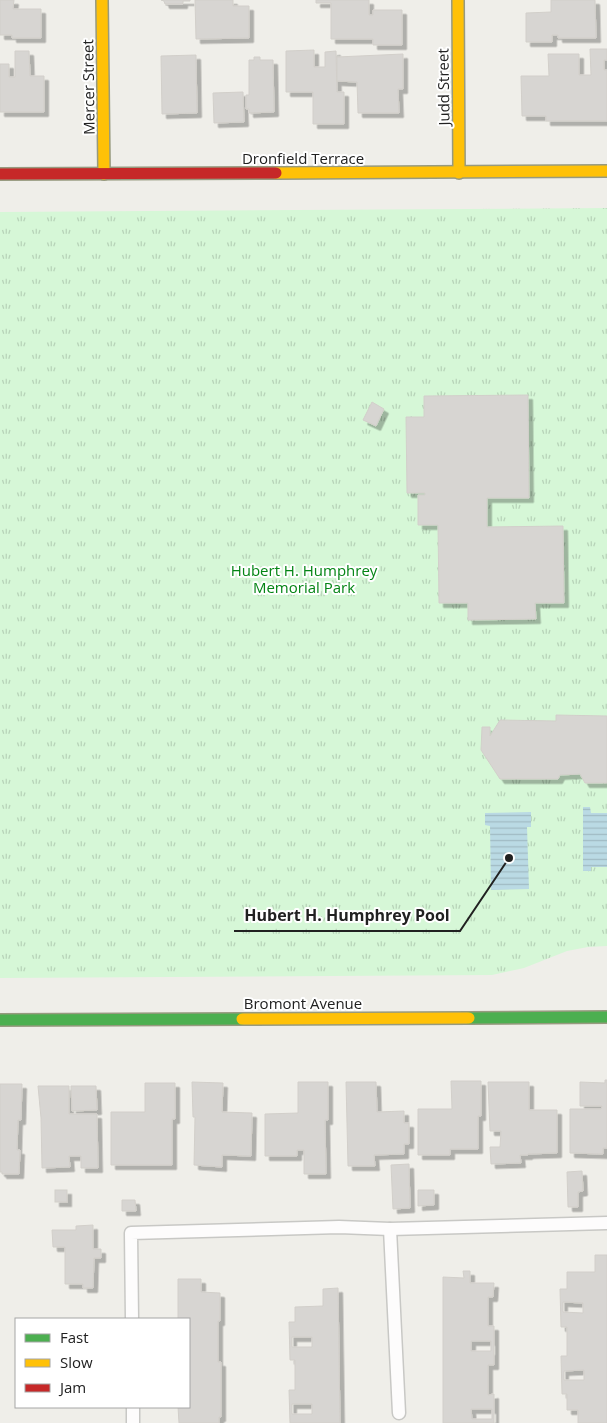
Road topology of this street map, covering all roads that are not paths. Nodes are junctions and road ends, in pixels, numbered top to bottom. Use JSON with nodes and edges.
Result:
{"nodes":[{"id":1,"x":102,"y":0,"type":"edge"},
{"id":2,"x":458,"y":0,"type":"edge"},
{"id":3,"x":607,"y":171,"type":"edge"},
{"id":4,"x":459,"y":173,"type":"junction"},
{"id":5,"x":0,"y":174,"type":"edge"},
{"id":6,"x":104,"y":174,"type":"junction"},
{"id":7,"x":607,"y":1017,"type":"edge"},
{"id":8,"x":0,"y":1020,"type":"edge"},
{"id":9,"x":607,"y":1223,"type":"edge"},
{"id":10,"x":390,"y":1229,"type":"junction"},
{"id":11,"x":132,"y":1318,"type":"edge"},
{"id":12,"x":133,"y":1408,"type":"edge"},
{"id":13,"x":399,"y":1413,"type":"dead end"},
{"id":14,"x":133,"y":1423,"type":"edge"}],
"edges":[{"from":1,"to":6,"type":"street","name":"Mercer Street"},
{"from":2,"to":4,"type":"street","name":"Judd Street"},
{"from":3,"to":4,"type":"street","name":"Dronfield Terrace"},
{"from":4,"to":6,"type":"street","name":"Dronfield Terrace"},
{"from":5,"to":6,"type":"street","name":"Dronfield Terrace"},
{"from":7,"to":8,"type":"street","name":"Bromont Avenue"},
{"from":9,"to":10,"type":"lane"},
{"from":10,"to":11,"type":"lane"},
{"from":10,"to":13,"type":"lane"},
{"from":12,"to":14,"type":"lane"}]}
